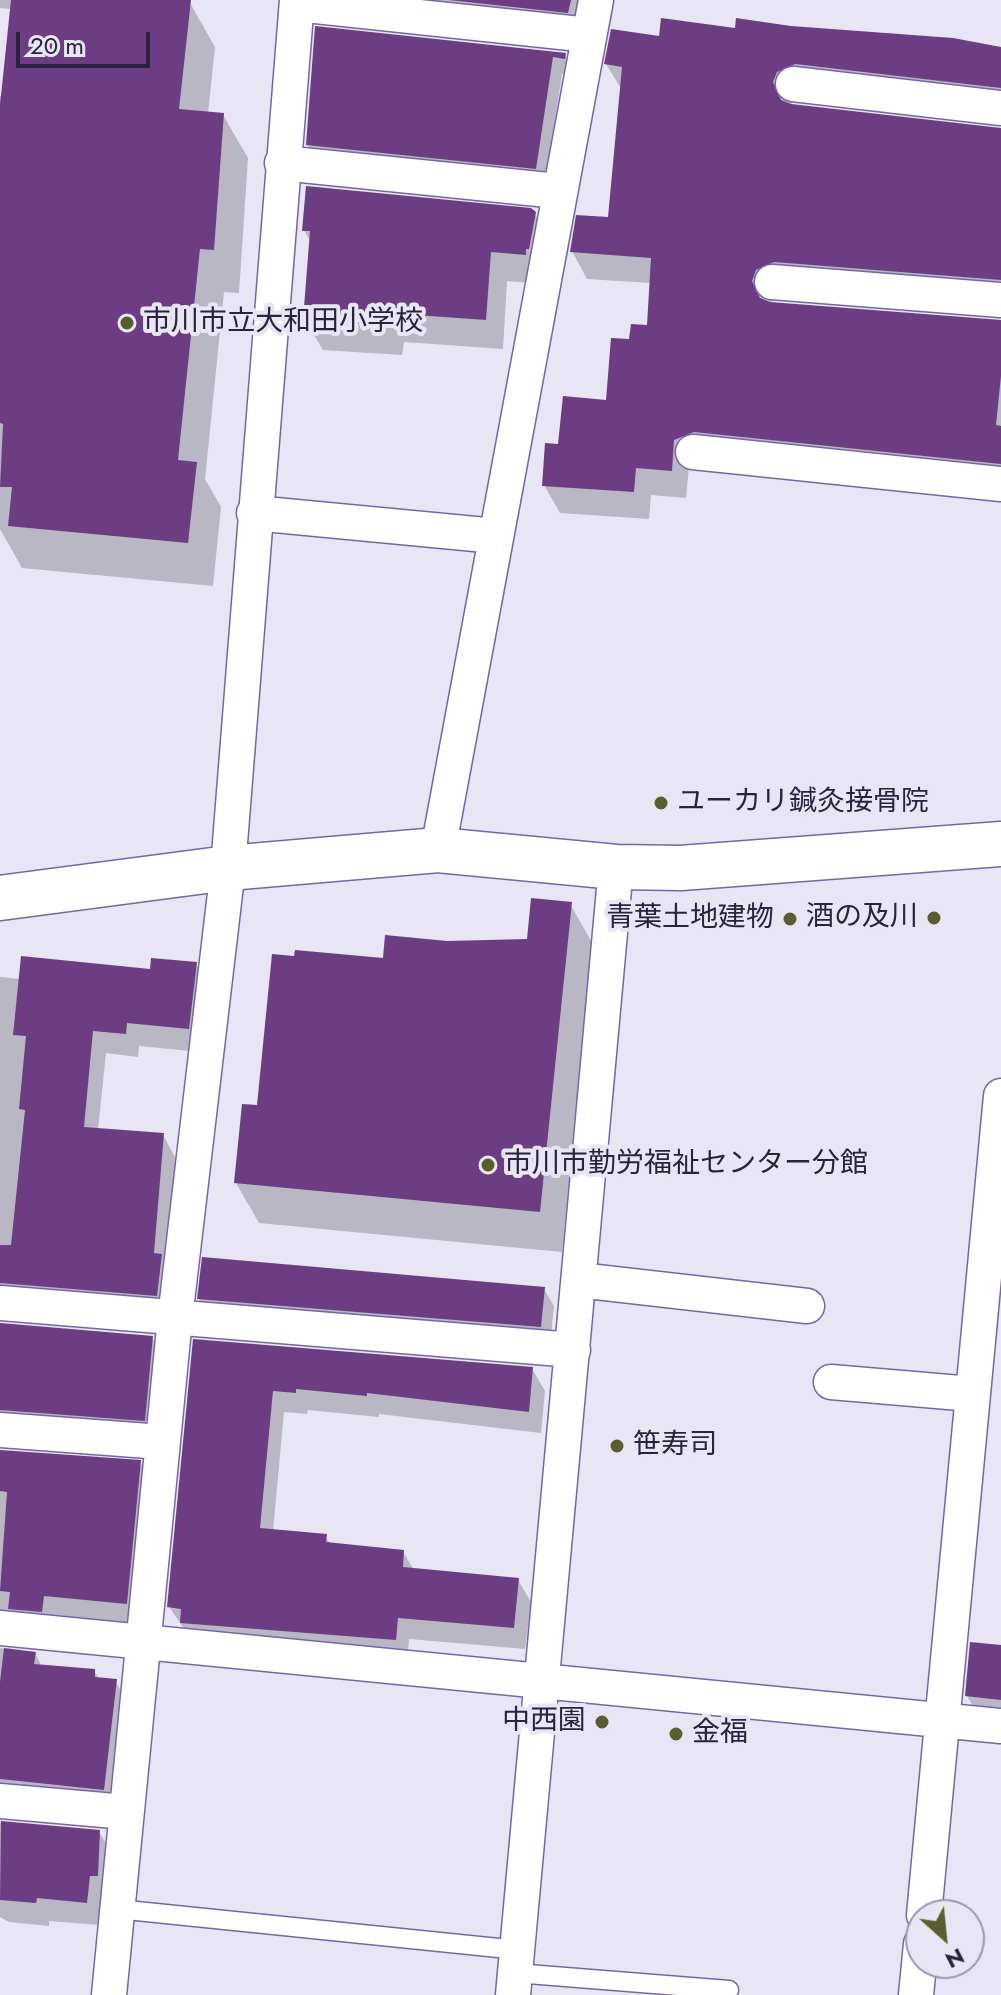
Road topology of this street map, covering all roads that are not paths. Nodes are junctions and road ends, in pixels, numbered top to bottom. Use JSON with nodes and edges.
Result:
{"nodes":[{"id":1,"x":596,"y":0,"type":"edge"},
{"id":2,"x":297,"y":2,"type":"edge"},
{"id":3,"x":589,"y":35,"type":"junction"},
{"id":4,"x":793,"y":84,"type":"dead end"},
{"id":5,"x":1001,"y":108,"type":"edge"},
{"id":6,"x":282,"y":163,"type":"junction"},
{"id":7,"x":558,"y":191,"type":"junction"},
{"id":8,"x":772,"y":282,"type":"dead end"},
{"id":9,"x":1001,"y":300,"type":"edge"},
{"id":10,"x":693,"y":452,"type":"dead end"},
{"id":11,"x":1001,"y":484,"type":"edge"},
{"id":12,"x":254,"y":513,"type":"junction"},
{"id":13,"x":496,"y":536,"type":"junction"},
{"id":14,"x":1001,"y":844,"type":"edge"},
{"id":15,"x":438,"y":850,"type":"junction"},
{"id":16,"x":616,"y":867,"type":"junction"},
{"id":17,"x":228,"y":868,"type":"junction"},
{"id":18,"x":0,"y":898,"type":"edge"},
{"id":19,"x":1001,"y":1096,"type":"edge"},
{"id":20,"x":579,"y":1280,"type":"junction"},
{"id":21,"x":0,"y":1303,"type":"edge"},
{"id":22,"x":807,"y":1306,"type":"dead end"},
{"id":23,"x":175,"y":1318,"type":"junction"},
{"id":24,"x":990,"y":1327,"type":"edge"},
{"id":25,"x":573,"y":1350,"type":"junction"},
{"id":26,"x":831,"y":1382,"type":"dead end"},
{"id":27,"x":972,"y":1394,"type":"junction"},
{"id":28,"x":0,"y":1430,"type":"edge"},
{"id":29,"x":162,"y":1442,"type":"junction"},
{"id":30,"x":0,"y":1628,"type":"edge"},
{"id":31,"x":141,"y":1644,"type":"junction"},
{"id":32,"x":544,"y":1682,"type":"junction"},
{"id":33,"x":942,"y":1720,"type":"junction"},
{"id":34,"x":1001,"y":1726,"type":"edge"},
{"id":35,"x":0,"y":1801,"type":"edge"},
{"id":36,"x":126,"y":1812,"type":"junction"},
{"id":37,"x":925,"y":1899,"type":"edge"},
{"id":38,"x":117,"y":1909,"type":"junction"},
{"id":39,"x":515,"y":1973,"type":"edge"},
{"id":40,"x":729,"y":1990,"type":"dead end"},
{"id":41,"x":109,"y":1995,"type":"edge"}],
"edges":[{"from":1,"to":3,"type":"street"},
{"from":2,"to":3,"type":"street"},
{"from":2,"to":6,"type":"street"},
{"from":3,"to":7,"type":"street"},
{"from":4,"to":5,"type":"street"},
{"from":6,"to":7,"type":"street"},
{"from":6,"to":12,"type":"street"},
{"from":7,"to":13,"type":"street"},
{"from":8,"to":9,"type":"street"},
{"from":10,"to":11,"type":"street"},
{"from":12,"to":13,"type":"street"},
{"from":12,"to":17,"type":"street"},
{"from":13,"to":15,"type":"street"},
{"from":14,"to":16,"type":"street"},
{"from":15,"to":16,"type":"street"},
{"from":15,"to":17,"type":"street"},
{"from":16,"to":20,"type":"street"},
{"from":17,"to":18,"type":"street"},
{"from":17,"to":23,"type":"street"},
{"from":19,"to":24,"type":"street"},
{"from":20,"to":22,"type":"street"},
{"from":20,"to":25,"type":"street"},
{"from":21,"to":23,"type":"street"},
{"from":23,"to":25,"type":"street"},
{"from":23,"to":29,"type":"street"},
{"from":24,"to":27,"type":"street"},
{"from":25,"to":32,"type":"street"},
{"from":26,"to":27,"type":"street"},
{"from":27,"to":33,"type":"street"},
{"from":28,"to":29,"type":"street"},
{"from":29,"to":31,"type":"street"},
{"from":30,"to":31,"type":"street"},
{"from":31,"to":32,"type":"street"},
{"from":31,"to":36,"type":"street"},
{"from":32,"to":33,"type":"street"},
{"from":32,"to":39,"type":"street"},
{"from":33,"to":34,"type":"street"},
{"from":33,"to":37,"type":"street"},
{"from":35,"to":36,"type":"street"},
{"from":36,"to":38,"type":"street"},
{"from":38,"to":39,"type":"lane"},
{"from":38,"to":41,"type":"street"},
{"from":39,"to":40,"type":"lane"}]}
